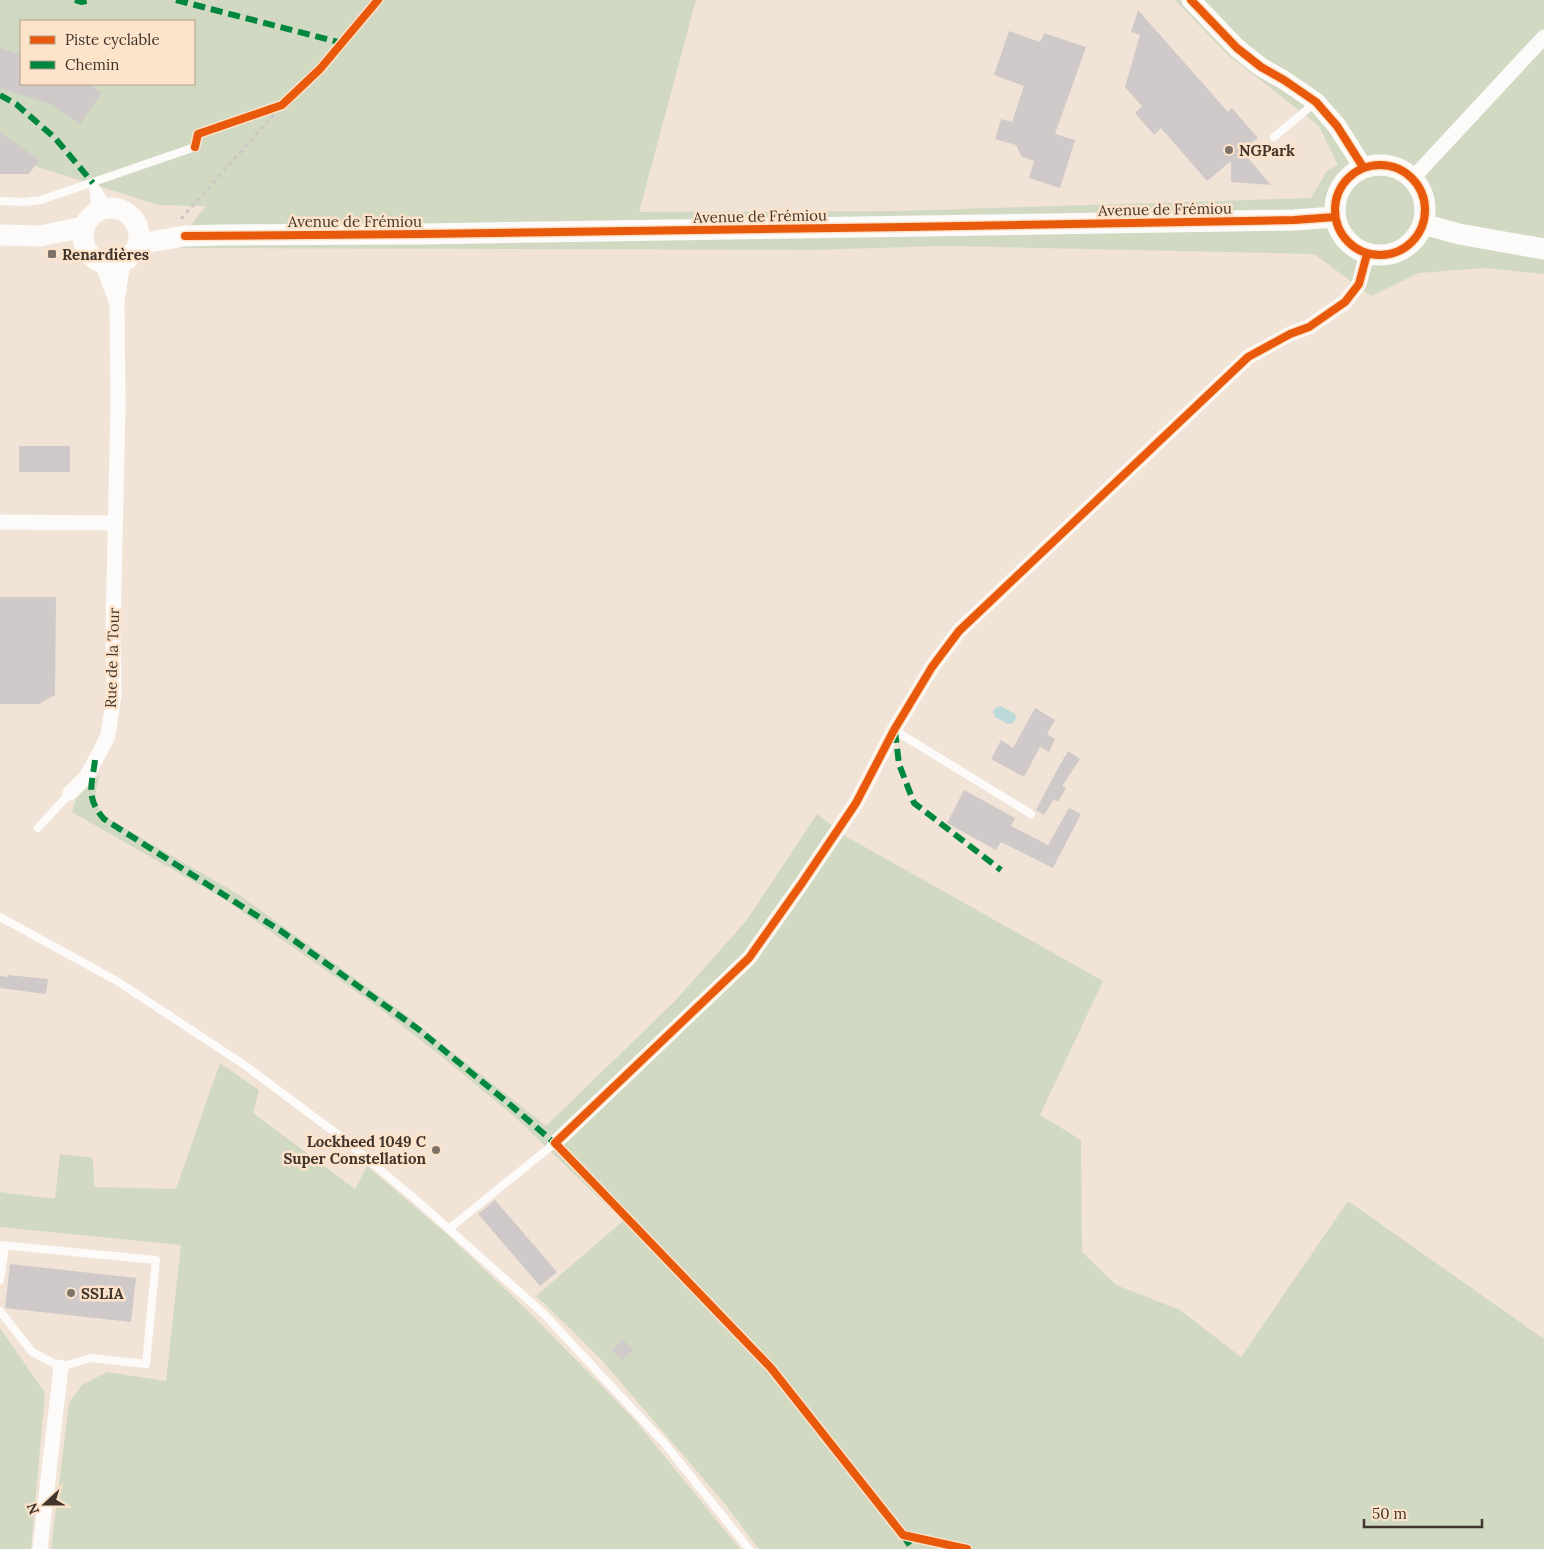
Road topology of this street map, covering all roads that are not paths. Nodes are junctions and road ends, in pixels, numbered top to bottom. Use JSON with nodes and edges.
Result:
{"nodes":[{"id":1,"x":1191,"y":0,"type":"edge"},
{"id":2,"x":1544,"y":37,"type":"edge"},
{"id":3,"x":1316,"y":102,"type":"junction"},
{"id":4,"x":1274,"y":137,"type":"dead end"},
{"id":5,"x":195,"y":147,"type":"dead end"},
{"id":6,"x":1363,"y":167,"type":"junction"},
{"id":7,"x":1413,"y":178,"type":"junction"},
{"id":8,"x":93,"y":183,"type":"junction"},
{"id":9,"x":0,"y":201,"type":"edge"},
{"id":10,"x":1335,"y":217,"type":"junction"},
{"id":11,"x":93,"y":224,"type":"junction"},
{"id":12,"x":1423,"y":224,"type":"junction"},
{"id":13,"x":0,"y":235,"type":"edge"},
{"id":14,"x":138,"y":237,"type":"junction"},
{"id":15,"x":1544,"y":249,"type":"edge"},
{"id":16,"x":1367,"y":254,"type":"junction"},
{"id":17,"x":112,"y":262,"type":"junction"},
{"id":18,"x":0,"y":522,"type":"edge"},
{"id":19,"x":115,"y":523,"type":"junction"},
{"id":20,"x":894,"y":730,"type":"junction"},
{"id":21,"x":70,"y":793,"type":"joint"},
{"id":22,"x":1031,"y":814,"type":"dead end"},
{"id":23,"x":38,"y":828,"type":"dead end"},
{"id":24,"x":0,"y":917,"type":"edge"},
{"id":25,"x":555,"y":1143,"type":"joint"},
{"id":26,"x":450,"y":1228,"type":"junction"},
{"id":27,"x":2,"y":1245,"type":"edge"},
{"id":28,"x":0,"y":1280,"type":"edge"},
{"id":29,"x":0,"y":1312,"type":"edge"},
{"id":30,"x":61,"y":1366,"type":"junction"},
{"id":31,"x":40,"y":1549,"type":"edge"},
{"id":32,"x":749,"y":1549,"type":"edge"}],
"edges":[{"from":1,"to":3,"type":"street"},
{"from":2,"to":7,"type":"street"},
{"from":3,"to":4,"type":"lane"},
{"from":3,"to":6,"type":"street"},
{"from":5,"to":8,"type":"lane"},
{"from":6,"to":7,"type":"main road"},
{"from":6,"to":10,"type":"main road"},
{"from":7,"to":12,"type":"main road"},
{"from":8,"to":9,"type":"lane"},
{"from":8,"to":11,"type":"lane"},
{"from":8,"to":11,"type":"lane"},
{"from":10,"to":14,"type":"main road","name":"Avenue de Frémiou"},
{"from":10,"to":16,"type":"main road"},
{"from":11,"to":13,"type":"main road"},
{"from":11,"to":14,"type":"main road"},
{"from":11,"to":17,"type":"main road"},
{"from":12,"to":15,"type":"main road"},
{"from":12,"to":16,"type":"main road"},
{"from":14,"to":17,"type":"main road"},
{"from":16,"to":20,"type":"street"},
{"from":17,"to":19,"type":"street","name":"Rue de la Tour"},
{"from":18,"to":19,"type":"street"},
{"from":19,"to":21,"type":"street","name":"Rue de la Tour"},
{"from":20,"to":22,"type":"lane"},
{"from":20,"to":25,"type":"street"},
{"from":21,"to":23,"type":"lane","name":"Rue de la Tour"},
{"from":24,"to":26,"type":"lane"},
{"from":25,"to":26,"type":"lane"},
{"from":26,"to":32,"type":"lane"},
{"from":27,"to":28,"type":"lane"},
{"from":27,"to":30,"type":"lane"},
{"from":29,"to":30,"type":"lane"},
{"from":30,"to":31,"type":"street"}]}
